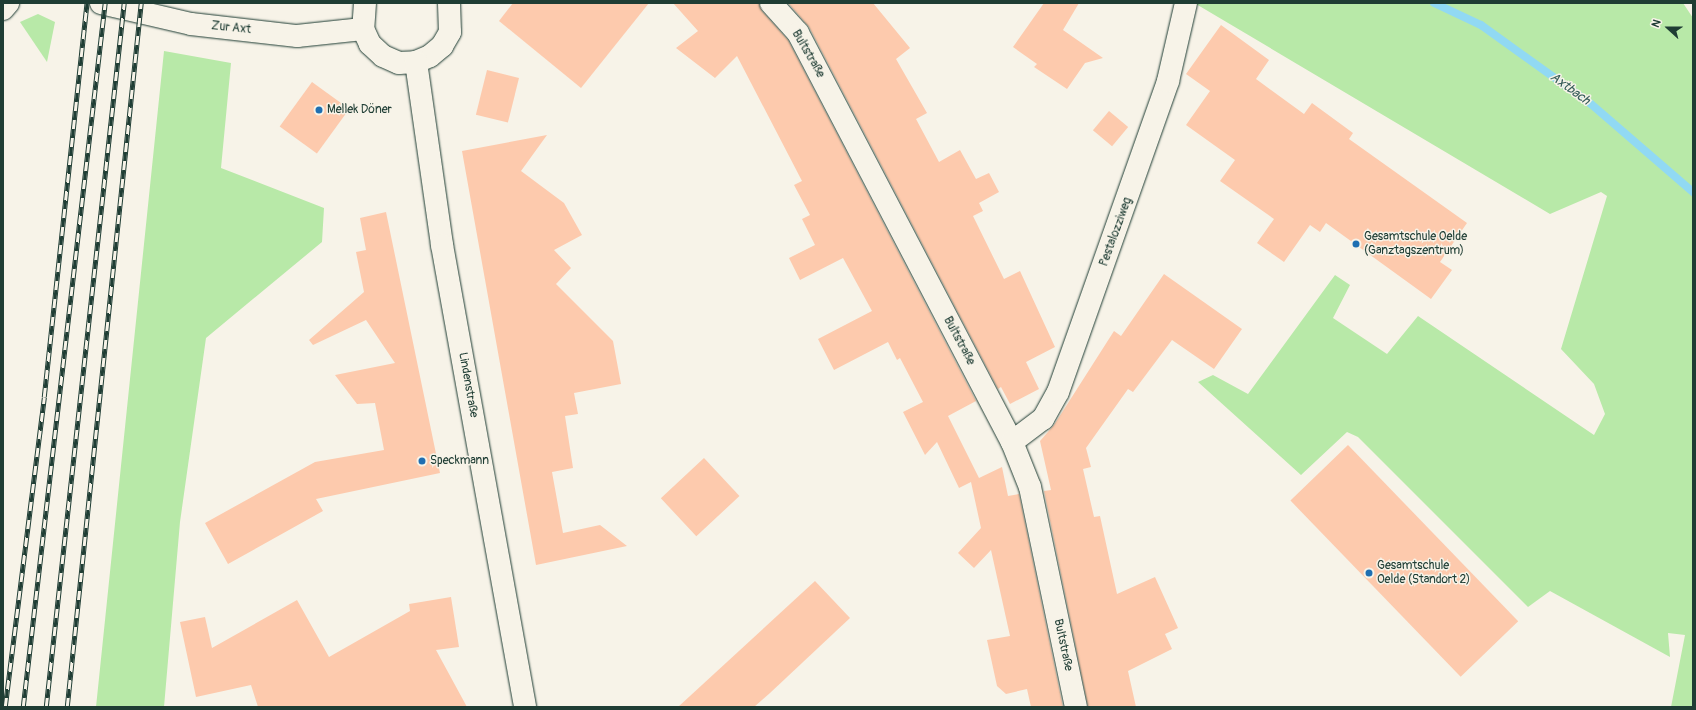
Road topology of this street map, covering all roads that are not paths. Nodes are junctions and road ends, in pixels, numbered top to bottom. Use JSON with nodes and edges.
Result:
{"nodes":[{"id":1,"x":8,"y":3,"type":"edge"},
{"id":2,"x":101,"y":3,"type":"edge"},
{"id":3,"x":365,"y":3,"type":"edge"},
{"id":4,"x":449,"y":3,"type":"edge"},
{"id":5,"x":771,"y":3,"type":"edge"},
{"id":6,"x":1186,"y":3,"type":"edge"},
{"id":7,"x":3,"y":9,"type":"edge"},
{"id":8,"x":363,"y":29,"type":"junction"},
{"id":9,"x":416,"y":62,"type":"junction"},
{"id":10,"x":1012,"y":442,"type":"junction"},
{"id":11,"x":526,"y":707,"type":"edge"},
{"id":12,"x":1076,"y":707,"type":"edge"}],
"edges":[{"from":1,"to":7,"type":"street"},
{"from":2,"to":8,"type":"street","name":"Zur Axt"},
{"from":3,"to":8,"type":"street"},
{"from":4,"to":9,"type":"street"},
{"from":5,"to":10,"type":"street","name":"Bultstraße"},
{"from":6,"to":10,"type":"street","name":"Pestalozziweg"},
{"from":8,"to":9,"type":"street"},
{"from":9,"to":11,"type":"street","name":"Lindenstraße"},
{"from":10,"to":12,"type":"street","name":"Bultstraße"}]}
